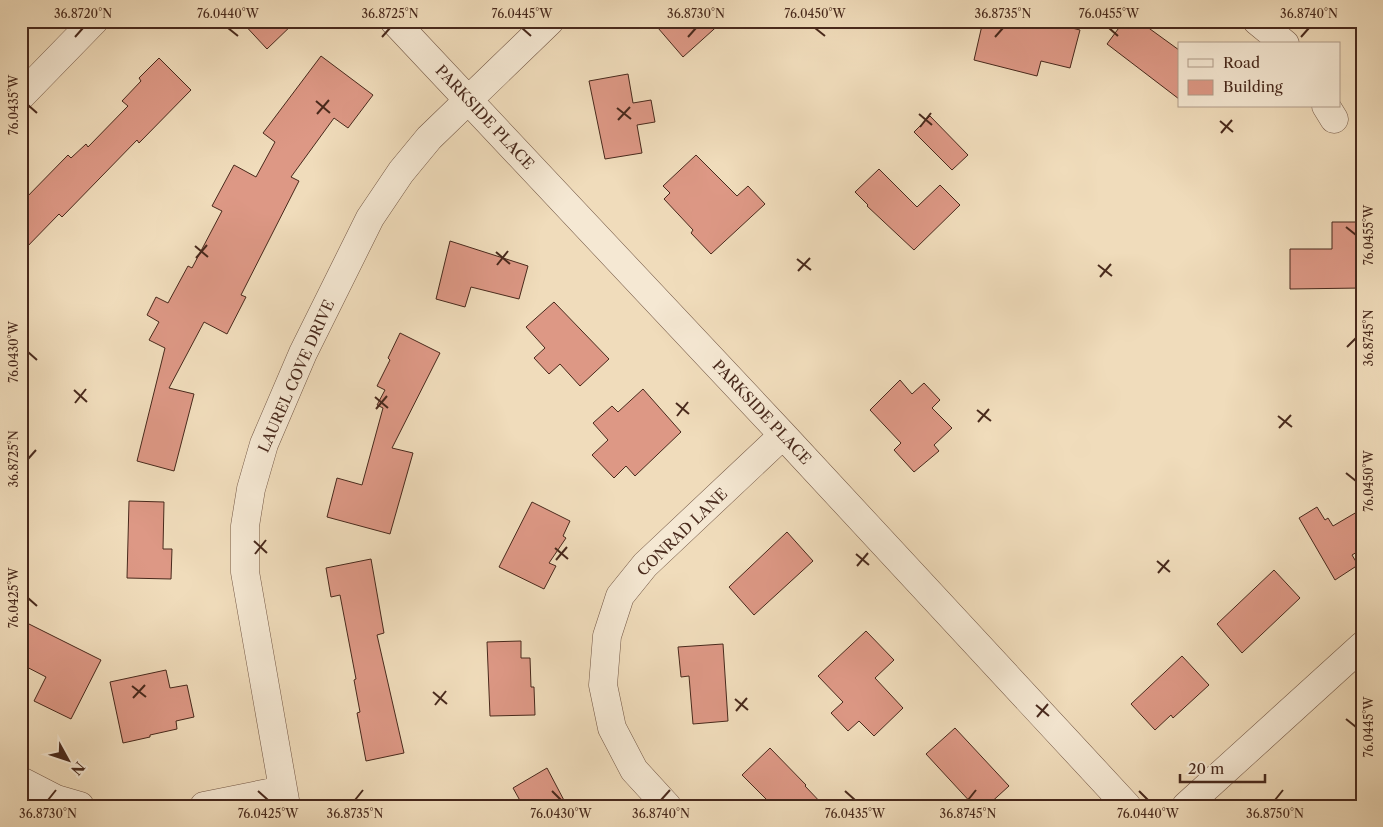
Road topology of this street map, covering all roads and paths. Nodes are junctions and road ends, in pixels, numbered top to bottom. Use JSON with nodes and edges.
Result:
{"nodes":[{"id":1,"x":94,"y":21,"type":"edge"},
{"id":2,"x":394,"y":21,"type":"edge"},
{"id":3,"x":550,"y":21,"type":"edge"},
{"id":4,"x":1257,"y":21,"type":"edge"},
{"id":5,"x":1283,"y":42,"type":"edge"},
{"id":6,"x":21,"y":96,"type":"edge"},
{"id":7,"x":469,"y":99,"type":"junction"},
{"id":8,"x":783,"y":435,"type":"junction"},
{"id":9,"x":1362,"y":646,"type":"edge"},
{"id":10,"x":21,"y":781,"type":"edge"},
{"id":11,"x":284,"y":798,"type":"edge"},
{"id":12,"x":80,"y":806,"type":"edge"},
{"id":13,"x":204,"y":806,"type":"edge"},
{"id":14,"x":667,"y":806,"type":"edge"},
{"id":15,"x":1127,"y":806,"type":"edge"},
{"id":16,"x":1186,"y":806,"type":"edge"}],
"edges":[{"from":1,"to":6,"type":"street"},
{"from":2,"to":7,"type":"street","name":"PARKSIDE PLACE"},
{"from":3,"to":7,"type":"street","name":"LAUREL COVE DRIVE"},
{"from":4,"to":5,"type":"street"},
{"from":7,"to":8,"type":"street","name":"PARKSIDE PLACE"},
{"from":7,"to":11,"type":"street","name":"LAUREL COVE DRIVE"},
{"from":8,"to":14,"type":"street","name":"CONRAD LANE"},
{"from":8,"to":15,"type":"street","name":"PARKSIDE PLACE"},
{"from":9,"to":16,"type":"street"},
{"from":10,"to":12,"type":"street"},
{"from":11,"to":13,"type":"street"}]}
